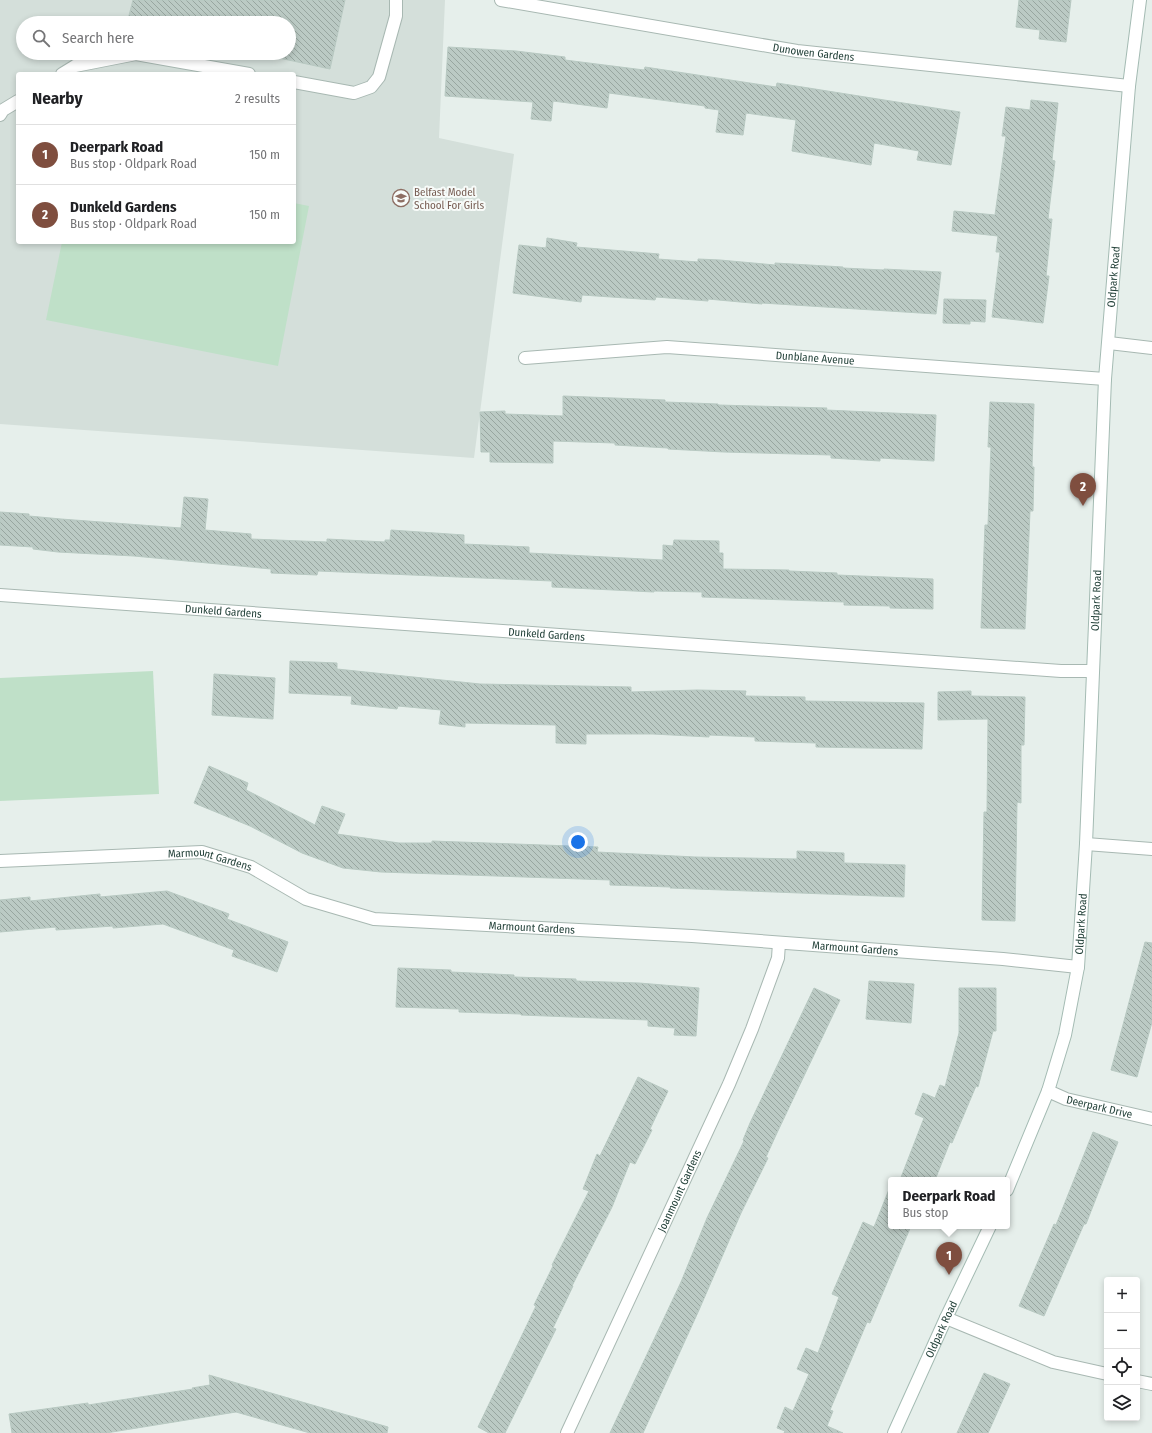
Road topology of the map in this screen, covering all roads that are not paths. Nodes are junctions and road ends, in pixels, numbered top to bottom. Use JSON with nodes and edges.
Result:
{"nodes":[{"id":1,"x":396,"y":0,"type":"edge"},
{"id":2,"x":501,"y":0,"type":"edge"},
{"id":3,"x":1140,"y":0,"type":"edge"},
{"id":4,"x":106,"y":60,"type":"edge"},
{"id":5,"x":170,"y":60,"type":"edge"},
{"id":6,"x":65,"y":72,"type":"edge"},
{"id":7,"x":238,"y":72,"type":"edge"},
{"id":8,"x":296,"y":82,"type":"edge"},
{"id":9,"x":1129,"y":86,"type":"junction"},
{"id":10,"x":16,"y":102,"type":"edge"},
{"id":11,"x":0,"y":115,"type":"edge"},
{"id":12,"x":1109,"y":343,"type":"junction"},
{"id":13,"x":1152,"y":348,"type":"edge"},
{"id":14,"x":525,"y":358,"type":"dead end"},
{"id":15,"x":1105,"y":379,"type":"junction"},
{"id":16,"x":0,"y":595,"type":"edge"},
{"id":17,"x":1093,"y":671,"type":"junction"},
{"id":18,"x":1086,"y":844,"type":"junction"},
{"id":19,"x":1152,"y":849,"type":"edge"},
{"id":20,"x":0,"y":861,"type":"edge"},
{"id":21,"x":779,"y":943,"type":"junction"},
{"id":22,"x":1078,"y":967,"type":"junction"},
{"id":23,"x":1048,"y":1091,"type":"junction"},
{"id":24,"x":1152,"y":1120,"type":"edge"},
{"id":25,"x":1010,"y":1183,"type":"edge"},
{"id":26,"x":989,"y":1229,"type":"edge"},
{"id":27,"x":946,"y":1318,"type":"junction"},
{"id":28,"x":1104,"y":1373,"type":"edge"},
{"id":29,"x":1140,"y":1382,"type":"edge"},
{"id":30,"x":1152,"y":1384,"type":"edge"},
{"id":31,"x":567,"y":1433,"type":"edge"},
{"id":32,"x":894,"y":1433,"type":"edge"}],
"edges":[{"from":1,"to":8,"type":"street"},
{"from":2,"to":9,"type":"street","name":"Dunowen Gardens"},
{"from":3,"to":9,"type":"street","name":"Oldpark Road"},
{"from":4,"to":6,"type":"street"},
{"from":5,"to":7,"type":"street"},
{"from":9,"to":12,"type":"street","name":"Oldpark Road"},
{"from":10,"to":11,"type":"street"},
{"from":12,"to":13,"type":"street"},
{"from":12,"to":15,"type":"street","name":"Oldpark Road"},
{"from":14,"to":15,"type":"street","name":"Dunblane Avenue"},
{"from":15,"to":17,"type":"street","name":"Oldpark Road"},
{"from":16,"to":17,"type":"street","name":"Dunkeld Gardens"},
{"from":17,"to":18,"type":"street","name":"Oldpark Road"},
{"from":18,"to":19,"type":"street"},
{"from":18,"to":22,"type":"street","name":"Oldpark Road"},
{"from":20,"to":21,"type":"street","name":"Marmount Gardens"},
{"from":21,"to":22,"type":"street","name":"Marmount Gardens"},
{"from":21,"to":31,"type":"street","name":"Joanmount Gardens"},
{"from":22,"to":23,"type":"street","name":"Oldpark Road"},
{"from":23,"to":24,"type":"street","name":"Deerpark Drive"},
{"from":23,"to":25,"type":"street","name":"Oldpark Road"},
{"from":26,"to":27,"type":"street","name":"Oldpark Road"},
{"from":27,"to":28,"type":"street"},
{"from":27,"to":32,"type":"street","name":"Oldpark Road"},
{"from":29,"to":30,"type":"street"}]}
